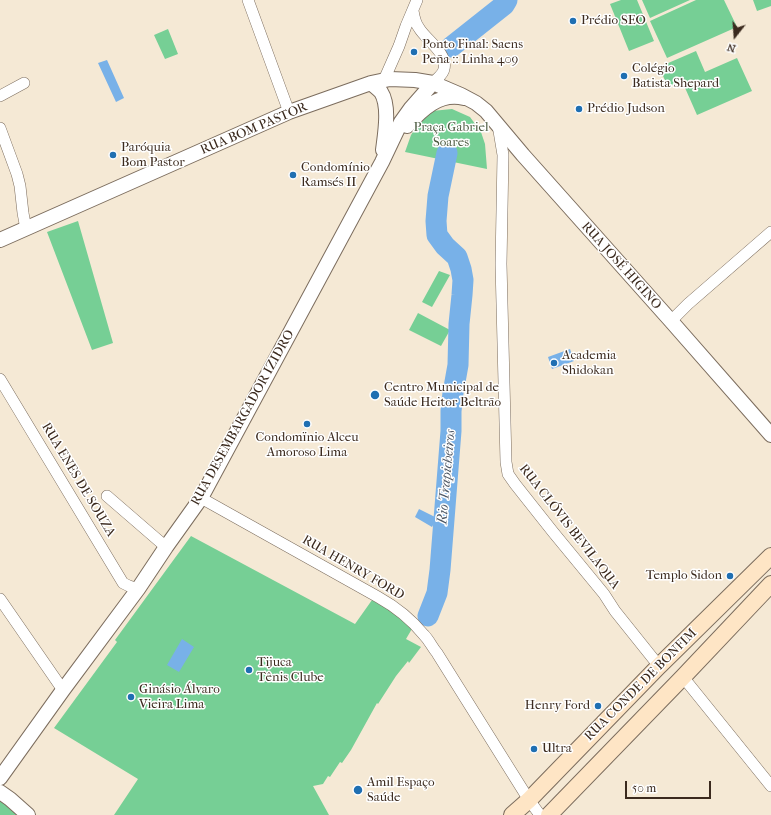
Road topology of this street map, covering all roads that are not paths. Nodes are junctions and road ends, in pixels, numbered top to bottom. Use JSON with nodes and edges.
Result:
{"nodes":[{"id":1,"x":248,"y":0,"type":"edge"},
{"id":2,"x":415,"y":5,"type":"edge"},
{"id":3,"x":378,"y":82,"type":"junction"},
{"id":4,"x":24,"y":83,"type":"dead end"},
{"id":5,"x":433,"y":83,"type":"junction"},
{"id":6,"x":0,"y":96,"type":"edge"},
{"id":7,"x":469,"y":99,"type":"junction"},
{"id":8,"x":289,"y":112,"type":"junction"},
{"id":9,"x":498,"y":124,"type":"junction"},
{"id":10,"x":0,"y":128,"type":"edge"},
{"id":11,"x":382,"y":162,"type":"junction"},
{"id":12,"x":26,"y":229,"type":"junction"},
{"id":13,"x":771,"y":232,"type":"edge"},
{"id":14,"x":0,"y":240,"type":"edge"},
{"id":15,"x":671,"y":321,"type":"junction"},
{"id":16,"x":0,"y":379,"type":"edge"},
{"id":17,"x":771,"y":435,"type":"edge"},
{"id":18,"x":107,"y":496,"type":"dead end"},
{"id":19,"x":201,"y":498,"type":"junction"},
{"id":20,"x":166,"y":548,"type":"junction"},
{"id":21,"x":771,"y":556,"type":"edge"},
{"id":22,"x":771,"y":584,"type":"edge"},
{"id":23,"x":138,"y":588,"type":"junction"},
{"id":24,"x":0,"y":599,"type":"edge"},
{"id":25,"x":659,"y":666,"type":"junction"},
{"id":26,"x":683,"y":677,"type":"junction"},
{"id":27,"x":63,"y":690,"type":"junction"},
{"id":28,"x":0,"y":778,"type":"edge"},
{"id":29,"x":771,"y":786,"type":"edge"},
{"id":30,"x":0,"y":792,"type":"edge"},
{"id":31,"x":529,"y":800,"type":"junction"},
{"id":32,"x":28,"y":815,"type":"edge"},
{"id":33,"x":512,"y":815,"type":"edge"},
{"id":34,"x":540,"y":815,"type":"edge"},
{"id":35,"x":550,"y":815,"type":"edge"}],
"edges":[{"from":1,"to":8,"type":"street"},
{"from":2,"to":3,"type":"street"},
{"from":2,"to":5,"type":"street"},
{"from":3,"to":5,"type":"street","name":"RUA BOM PASTOR"},
{"from":3,"to":8,"type":"street","name":"RUA BOM PASTOR"},
{"from":3,"to":11,"type":"street"},
{"from":4,"to":6,"type":"street"},
{"from":5,"to":7,"type":"street","name":"RUA BOM PASTOR"},
{"from":5,"to":11,"type":"street","name":"RUA DESEMBARGADOR IZIDRO"},
{"from":7,"to":9,"type":"street","name":"RUA JOSÉ HIGINO"},
{"from":7,"to":11,"type":"street","name":"RUA DESEMBARGADOR IZIDRO"},
{"from":8,"to":12,"type":"street","name":"RUA BOM PASTOR"},
{"from":9,"to":15,"type":"street","name":"RUA JOSÉ HIGINO"},
{"from":9,"to":25,"type":"street","name":"RUA CLÓVIS BEVILAQUA"},
{"from":10,"to":12,"type":"street"},
{"from":11,"to":19,"type":"street","name":"RUA DESEMBARGADOR IZIDRO"},
{"from":12,"to":14,"type":"street","name":"RUA BOM PASTOR"},
{"from":13,"to":15,"type":"street"},
{"from":15,"to":17,"type":"street","name":"RUA JOSÉ HIGINO"},
{"from":16,"to":23,"type":"street","name":"RUA ENES DE SOUZA"},
{"from":18,"to":20,"type":"street"},
{"from":19,"to":20,"type":"street","name":"RUA DESEMBARGADOR IZIDRO"},
{"from":19,"to":31,"type":"street","name":"RUA HENRY FORD"},
{"from":20,"to":23,"type":"street","name":"RUA DESEMBARGADOR IZIDRO"},
{"from":21,"to":25,"type":"main road","name":"RUA CONDE DE BONFIM"},
{"from":22,"to":26,"type":"main road","name":"RUA CONDE DE BONFIM"},
{"from":23,"to":27,"type":"street","name":"RUA DESEMBARGADOR IZIDRO"},
{"from":24,"to":27,"type":"street"},
{"from":25,"to":31,"type":"main road","name":"RUA CONDE DE BONFIM"},
{"from":26,"to":29,"type":"street"},
{"from":26,"to":35,"type":"main road","name":"RUA CONDE DE BONFIM"},
{"from":27,"to":28,"type":"street","name":"RUA DESEMBARGADOR IZIDRO"},
{"from":30,"to":32,"type":"street"},
{"from":31,"to":33,"type":"main road","name":"RUA CONDE DE BONFIM"},
{"from":31,"to":34,"type":"street","name":"RUA HENRY FORD"}]}
